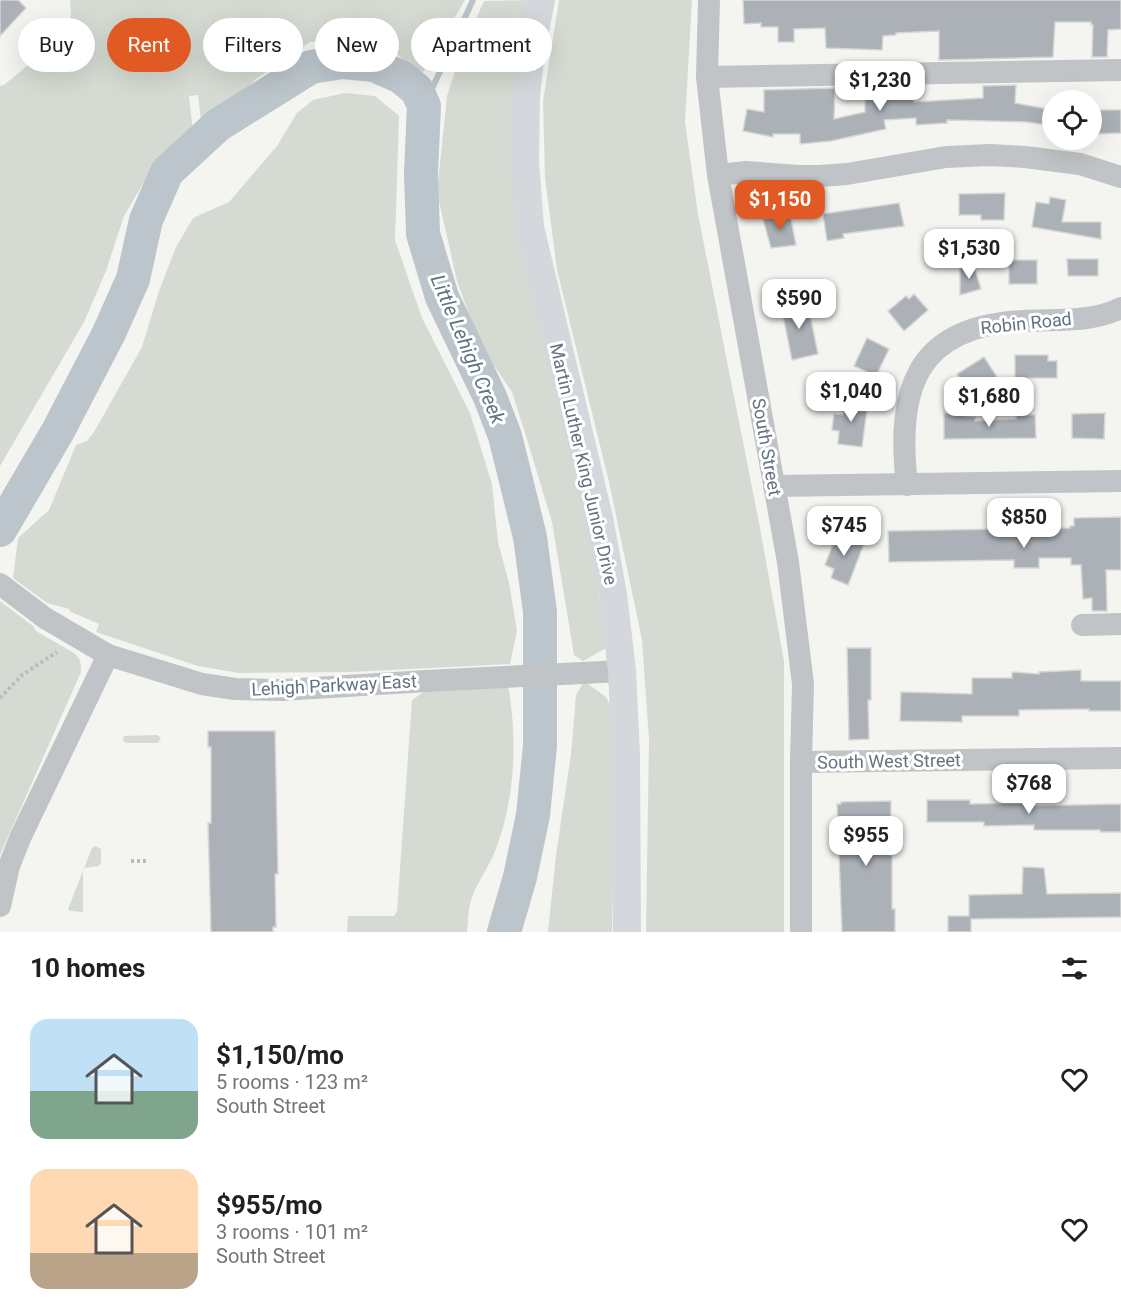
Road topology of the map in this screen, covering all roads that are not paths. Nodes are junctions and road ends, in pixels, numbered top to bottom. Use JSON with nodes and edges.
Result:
{"nodes":[{"id":1,"x":541,"y":0,"type":"edge"},
{"id":2,"x":709,"y":0,"type":"edge"},
{"id":3,"x":1121,"y":70,"type":"edge"},
{"id":4,"x":707,"y":77,"type":"junction"},
{"id":5,"x":718,"y":175,"type":"junction"},
{"id":6,"x":1121,"y":177,"type":"edge"},
{"id":7,"x":1121,"y":308,"type":"edge"},
{"id":8,"x":1121,"y":481,"type":"edge"},
{"id":9,"x":907,"y":485,"type":"junction"},
{"id":10,"x":774,"y":486,"type":"junction"},
{"id":11,"x":0,"y":584,"type":"edge"},
{"id":12,"x":1121,"y":624,"type":"edge"},
{"id":13,"x":1082,"y":625,"type":"dead end"},
{"id":14,"x":108,"y":655,"type":"junction"},
{"id":15,"x":622,"y":671,"type":"junction"},
{"id":16,"x":1121,"y":758,"type":"edge"},
{"id":17,"x":801,"y":762,"type":"junction"},
{"id":18,"x":0,"y":906,"type":"edge"},
{"id":19,"x":627,"y":932,"type":"edge"},
{"id":20,"x":801,"y":932,"type":"edge"}],
"edges":[{"from":1,"to":15,"type":"main road","name":"Martin Luther King Junior Drive"},
{"from":2,"to":4,"type":"street","name":"South Street"},
{"from":3,"to":4,"type":"street"},
{"from":4,"to":5,"type":"street","name":"South Street"},
{"from":5,"to":6,"type":"street"},
{"from":5,"to":10,"type":"street","name":"South Street"},
{"from":7,"to":9,"type":"street","name":"Robin Road"},
{"from":8,"to":9,"type":"street"},
{"from":9,"to":10,"type":"street"},
{"from":10,"to":17,"type":"street","name":"South Street"},
{"from":11,"to":14,"type":"street","name":"Lehigh Parkway East"},
{"from":12,"to":13,"type":"street"},
{"from":14,"to":15,"type":"street","name":"Lehigh Parkway East"},
{"from":14,"to":18,"type":"street"},
{"from":15,"to":19,"type":"main road","name":"Martin Luther King Junior Drive"},
{"from":16,"to":17,"type":"street","name":"South West Street"},
{"from":17,"to":20,"type":"street","name":"South Street"}]}
